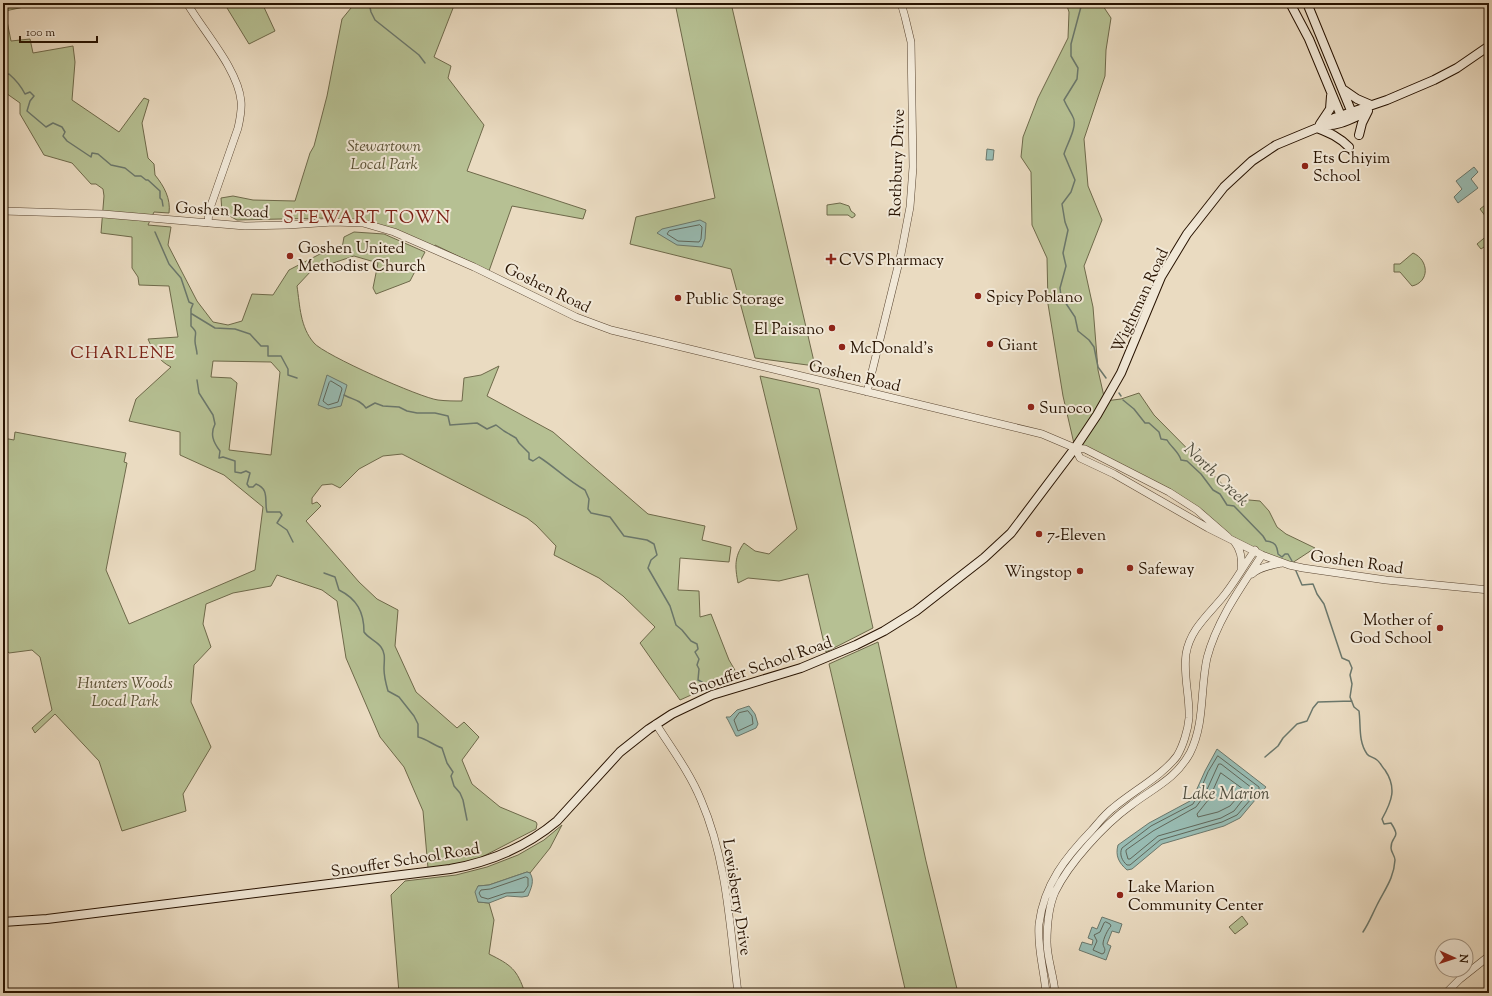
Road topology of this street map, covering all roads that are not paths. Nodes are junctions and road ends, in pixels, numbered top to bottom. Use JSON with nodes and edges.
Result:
{"nodes":[{"id":1,"x":187,"y":3,"type":"edge"},
{"id":2,"x":901,"y":3,"type":"edge"},
{"id":3,"x":1290,"y":3,"type":"edge"},
{"id":4,"x":1307,"y":3,"type":"edge"},
{"id":5,"x":1489,"y":46,"type":"edge"},
{"id":6,"x":1344,"y":90,"type":"junction"},
{"id":7,"x":1331,"y":94,"type":"junction"},
{"id":8,"x":1370,"y":108,"type":"junction"},
{"id":9,"x":1352,"y":112,"type":"junction"},
{"id":10,"x":1341,"y":116,"type":"junction"},
{"id":11,"x":1320,"y":126,"type":"junction"},
{"id":12,"x":1359,"y":135,"type":"dead end"},
{"id":13,"x":1349,"y":147,"type":"dead end"},
{"id":14,"x":3,"y":211,"type":"edge"},
{"id":15,"x":208,"y":223,"type":"junction"},
{"id":16,"x":867,"y":392,"type":"junction"},
{"id":17,"x":1075,"y":448,"type":"junction"},
{"id":18,"x":1231,"y":539,"type":"junction"},
{"id":19,"x":1255,"y":550,"type":"junction"},
{"id":20,"x":1262,"y":554,"type":"junction"},
{"id":21,"x":1282,"y":563,"type":"junction"},
{"id":22,"x":1240,"y":571,"type":"junction"},
{"id":23,"x":1247,"y":578,"type":"junction"},
{"id":24,"x":1489,"y":590,"type":"edge"},
{"id":25,"x":656,"y":724,"type":"junction"},
{"id":26,"x":3,"y":922,"type":"edge"},
{"id":27,"x":1489,"y":956,"type":"edge"},
{"id":28,"x":738,"y":993,"type":"edge"},
{"id":29,"x":1046,"y":993,"type":"edge"},
{"id":30,"x":1055,"y":993,"type":"edge"},
{"id":31,"x":1446,"y":993,"type":"edge"}],
"edges":[{"from":1,"to":15,"type":"street"},
{"from":2,"to":16,"type":"street","name":"Rothbury Drive"},
{"from":3,"to":7,"type":"main road"},
{"from":4,"to":6,"type":"main road"},
{"from":5,"to":8,"type":"main road","name":"Wightman Road"},
{"from":6,"to":8,"type":"main road"},
{"from":6,"to":9,"type":"main road"},
{"from":7,"to":10,"type":"main road"},
{"from":7,"to":11,"type":"main road"},
{"from":8,"to":9,"type":"main road","name":"Wightman Road"},
{"from":8,"to":11,"type":"main road","name":"Wightman Road"},
{"from":8,"to":12,"type":"main road"},
{"from":9,"to":10,"type":"main road","name":"Wightman Road"},
{"from":10,"to":11,"type":"main road","name":"Wightman Road"},
{"from":11,"to":13,"type":"main road"},
{"from":11,"to":17,"type":"main road","name":"Wightman Road"},
{"from":14,"to":15,"type":"street","name":"Goshen Road"},
{"from":15,"to":16,"type":"street","name":"Goshen Road"},
{"from":16,"to":17,"type":"street","name":"Goshen Road"},
{"from":17,"to":18,"type":"street","name":"Goshen Road"},
{"from":17,"to":18,"type":"street","name":"Goshen Road"},
{"from":17,"to":25,"type":"main road","name":"Snouffer School Road"},
{"from":18,"to":19,"type":"street","name":"Goshen Road"},
{"from":18,"to":22,"type":"street"},
{"from":19,"to":20,"type":"street","name":"Goshen Road"},
{"from":19,"to":22,"type":"street"},
{"from":20,"to":21,"type":"street","name":"Goshen Road"},
{"from":20,"to":23,"type":"street"},
{"from":21,"to":23,"type":"street"},
{"from":21,"to":24,"type":"street","name":"Goshen Road"},
{"from":22,"to":29,"type":"street"},
{"from":23,"to":30,"type":"street"},
{"from":25,"to":26,"type":"main road","name":"Snouffer School Road"},
{"from":25,"to":28,"type":"street","name":"Lewisberry Drive"},
{"from":27,"to":31,"type":"street"}]}
